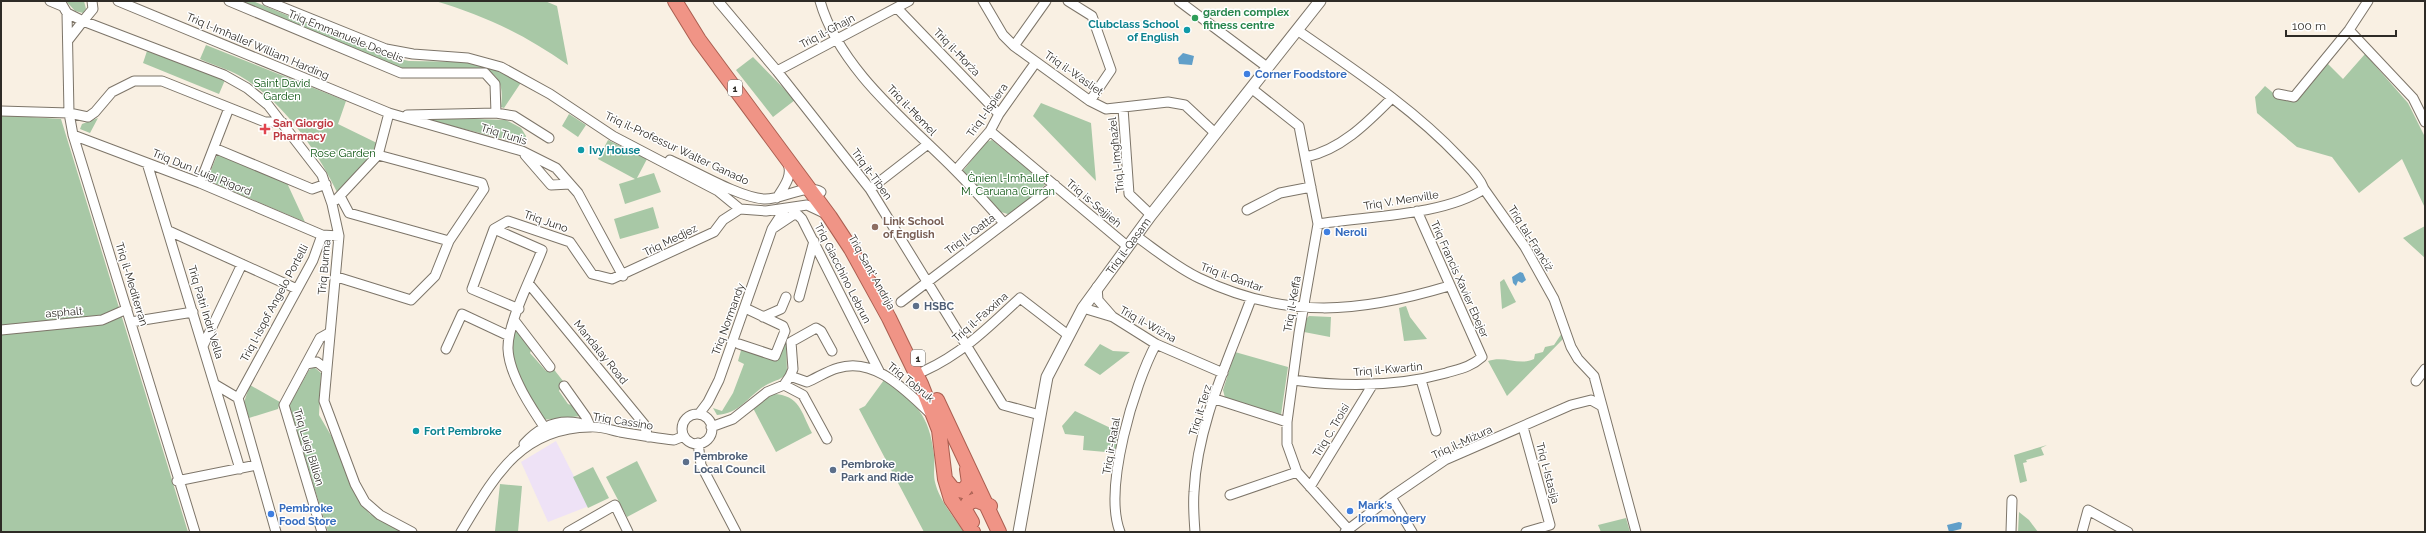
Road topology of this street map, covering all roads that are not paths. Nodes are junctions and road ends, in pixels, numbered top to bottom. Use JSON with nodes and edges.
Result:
{"nodes":[{"id":1,"x":50,"y":1,"type":"edge"},
{"id":2,"x":118,"y":1,"type":"edge"},
{"id":3,"x":229,"y":1,"type":"edge"},
{"id":4,"x":267,"y":1,"type":"edge"},
{"id":5,"x":718,"y":1,"type":"edge"},
{"id":6,"x":820,"y":1,"type":"edge"},
{"id":7,"x":909,"y":1,"type":"edge"},
{"id":8,"x":983,"y":1,"type":"edge"},
{"id":9,"x":1046,"y":1,"type":"edge"},
{"id":10,"x":1068,"y":1,"type":"edge"},
{"id":11,"x":1179,"y":1,"type":"edge"},
{"id":12,"x":1320,"y":1,"type":"edge"},
{"id":13,"x":2368,"y":1,"type":"edge"},
{"id":14,"x":678,"y":2,"type":"edge"},
{"id":15,"x":94,"y":5,"type":"edge"},
{"id":16,"x":63,"y":7,"type":"edge"},
{"id":17,"x":897,"y":8,"type":"junction"},
{"id":18,"x":687,"y":19,"type":"junction"},
{"id":19,"x":83,"y":21,"type":"junction"},
{"id":20,"x":100,"y":28,"type":"junction"},
{"id":21,"x":1297,"y":30,"type":"junction"},
{"id":22,"x":2349,"y":30,"type":"junction"},
{"id":23,"x":69,"y":39,"type":"junction"},
{"id":24,"x":835,"y":41,"type":"junction"},
{"id":25,"x":1014,"y":46,"type":"junction"},
{"id":26,"x":1036,"y":62,"type":"junction"},
{"id":27,"x":1267,"y":67,"type":"junction"},
{"id":28,"x":777,"y":70,"type":"junction"},
{"id":29,"x":1251,"y":88,"type":"junction"},
{"id":30,"x":2278,"y":94,"type":"dead end"},
{"id":31,"x":1392,"y":98,"type":"junction"},
{"id":32,"x":1090,"y":101,"type":"junction"},
{"id":33,"x":229,"y":108,"type":"junction"},
{"id":34,"x":1123,"y":108,"type":"junction"},
{"id":35,"x":1,"y":111,"type":"edge"},
{"id":36,"x":69,"y":113,"type":"junction"},
{"id":37,"x":394,"y":114,"type":"junction"},
{"id":38,"x":496,"y":114,"type":"junction"},
{"id":39,"x":999,"y":114,"type":"junction"},
{"id":40,"x":590,"y":121,"type":"junction"},
{"id":41,"x":2425,"y":121,"type":"edge"},
{"id":42,"x":282,"y":122,"type":"junction"},
{"id":43,"x":990,"y":131,"type":"junction"},
{"id":44,"x":1215,"y":133,"type":"junction"},
{"id":45,"x":73,"y":135,"type":"junction"},
{"id":46,"x":549,"y":138,"type":"dead end"},
{"id":47,"x":928,"y":144,"type":"junction"},
{"id":48,"x":214,"y":148,"type":"junction"},
{"id":49,"x":522,"y":151,"type":"junction"},
{"id":50,"x":378,"y":155,"type":"junction"},
{"id":51,"x":785,"y":156,"type":"junction"},
{"id":52,"x":1306,"y":156,"type":"junction"},
{"id":53,"x":147,"y":163,"type":"junction"},
{"id":54,"x":956,"y":170,"type":"junction"},
{"id":55,"x":200,"y":183,"type":"junction"},
{"id":56,"x":326,"y":184,"type":"junction"},
{"id":57,"x":570,"y":184,"type":"junction"},
{"id":58,"x":1055,"y":185,"type":"junction"},
{"id":59,"x":1311,"y":187,"type":"junction"},
{"id":60,"x":870,"y":189,"type":"junction"},
{"id":61,"x":1484,"y":189,"type":"junction"},
{"id":62,"x":814,"y":191,"type":"junction"},
{"id":63,"x":741,"y":193,"type":"junction"},
{"id":64,"x":340,"y":196,"type":"junction"},
{"id":65,"x":777,"y":198,"type":"junction"},
{"id":66,"x":731,"y":203,"type":"junction"},
{"id":67,"x":332,"y":204,"type":"junction"},
{"id":68,"x":740,"y":209,"type":"junction"},
{"id":69,"x":785,"y":209,"type":"junction"},
{"id":70,"x":1247,"y":210,"type":"dead end"},
{"id":71,"x":766,"y":211,"type":"junction"},
{"id":72,"x":1417,"y":211,"type":"junction"},
{"id":73,"x":1151,"y":215,"type":"junction"},
{"id":74,"x":830,"y":217,"type":"junction"},
{"id":75,"x":723,"y":220,"type":"junction"},
{"id":76,"x":1004,"y":223,"type":"junction"},
{"id":77,"x":1318,"y":224,"type":"junction"},
{"id":78,"x":494,"y":229,"type":"junction"},
{"id":79,"x":772,"y":229,"type":"junction"},
{"id":80,"x":169,"y":231,"type":"junction"},
{"id":81,"x":322,"y":235,"type":"junction"},
{"id":82,"x":339,"y":236,"type":"junction"},
{"id":83,"x":1136,"y":236,"type":"junction"},
{"id":84,"x":449,"y":241,"type":"junction"},
{"id":85,"x":814,"y":241,"type":"junction"},
{"id":86,"x":1127,"y":246,"type":"junction"},
{"id":87,"x":242,"y":264,"type":"junction"},
{"id":88,"x":623,"y":276,"type":"junction"},
{"id":89,"x":337,"y":277,"type":"junction"},
{"id":90,"x":928,"y":281,"type":"junction"},
{"id":91,"x":529,"y":284,"type":"junction"},
{"id":92,"x":1449,"y":286,"type":"junction"},
{"id":93,"x":1098,"y":287,"type":"junction"},
{"id":94,"x":297,"y":289,"type":"junction"},
{"id":95,"x":786,"y":297,"type":"dead end"},
{"id":96,"x":799,"y":297,"type":"dead end"},
{"id":97,"x":1251,"y":299,"type":"junction"},
{"id":98,"x":900,"y":302,"type":"dead end"},
{"id":99,"x":745,"y":308,"type":"junction"},
{"id":100,"x":1082,"y":308,"type":"junction"},
{"id":101,"x":519,"y":309,"type":"junction"},
{"id":102,"x":1303,"y":309,"type":"junction"},
{"id":103,"x":127,"y":310,"type":"junction"},
{"id":104,"x":193,"y":312,"type":"junction"},
{"id":105,"x":763,"y":317,"type":"junction"},
{"id":106,"x":1113,"y":317,"type":"junction"},
{"id":107,"x":514,"y":320,"type":"junction"},
{"id":108,"x":131,"y":322,"type":"junction"},
{"id":109,"x":1,"y":330,"type":"edge"},
{"id":110,"x":329,"y":333,"type":"junction"},
{"id":111,"x":1068,"y":335,"type":"junction"},
{"id":112,"x":510,"y":336,"type":"junction"},
{"id":113,"x":739,"y":344,"type":"dead end"},
{"id":114,"x":1156,"y":344,"type":"junction"},
{"id":115,"x":203,"y":346,"type":"junction"},
{"id":116,"x":967,"y":346,"type":"junction"},
{"id":117,"x":446,"y":349,"type":"dead end"},
{"id":118,"x":832,"y":351,"type":"dead end"},
{"id":119,"x":1482,"y":357,"type":"joint"},
{"id":120,"x":306,"y":364,"type":"junction"},
{"id":121,"x":550,"y":367,"type":"dead end"},
{"id":122,"x":326,"y":369,"type":"junction"},
{"id":123,"x":2425,"y":369,"type":"edge"},
{"id":124,"x":879,"y":371,"type":"junction"},
{"id":125,"x":924,"y":371,"type":"junction"},
{"id":126,"x":1223,"y":373,"type":"junction"},
{"id":127,"x":790,"y":376,"type":"junction"},
{"id":128,"x":1293,"y":380,"type":"junction"},
{"id":129,"x":1421,"y":380,"type":"junction"},
{"id":130,"x":2416,"y":381,"type":"dead end"},
{"id":131,"x":1373,"y":384,"type":"junction"},
{"id":132,"x":216,"y":385,"type":"junction"},
{"id":133,"x":784,"y":385,"type":"junction"},
{"id":134,"x":564,"y":386,"type":"dead end"},
{"id":135,"x":238,"y":398,"type":"junction"},
{"id":136,"x":1215,"y":399,"type":"junction"},
{"id":137,"x":1600,"y":405,"type":"junction"},
{"id":138,"x":699,"y":414,"type":"junction"},
{"id":139,"x":1040,"y":415,"type":"junction"},
{"id":140,"x":935,"y":417,"type":"junction"},
{"id":141,"x":1287,"y":422,"type":"junction"},
{"id":142,"x":590,"y":426,"type":"junction"},
{"id":143,"x":711,"y":427,"type":"junction"},
{"id":144,"x":1523,"y":427,"type":"junction"},
{"id":145,"x":1436,"y":430,"type":"dead end"},
{"id":146,"x":546,"y":431,"type":"junction"},
{"id":147,"x":684,"y":436,"type":"junction"},
{"id":148,"x":648,"y":437,"type":"junction"},
{"id":149,"x":826,"y":439,"type":"dead end"},
{"id":150,"x":698,"y":444,"type":"junction"},
{"id":151,"x":964,"y":460,"type":"junction"},
{"id":152,"x":257,"y":466,"type":"junction"},
{"id":153,"x":240,"y":469,"type":"junction"},
{"id":154,"x":1297,"y":472,"type":"junction"},
{"id":155,"x":945,"y":479,"type":"junction"},
{"id":156,"x":177,"y":481,"type":"junction"},
{"id":157,"x":1310,"y":487,"type":"junction"},
{"id":158,"x":1230,"y":495,"type":"dead end"},
{"id":159,"x":1391,"y":497,"type":"junction"},
{"id":160,"x":2012,"y":500,"type":"dead end"},
{"id":161,"x":992,"y":507,"type":"junction"},
{"id":162,"x":1346,"y":531,"type":"edge"},
{"id":163,"x":195,"y":532,"type":"edge"},
{"id":164,"x":276,"y":532,"type":"edge"},
{"id":165,"x":322,"y":532,"type":"edge"},
{"id":166,"x":412,"y":532,"type":"edge"},
{"id":167,"x":460,"y":532,"type":"edge"},
{"id":168,"x":568,"y":532,"type":"edge"},
{"id":169,"x":628,"y":532,"type":"edge"},
{"id":170,"x":736,"y":532,"type":"edge"},
{"id":171,"x":973,"y":532,"type":"edge"},
{"id":172,"x":979,"y":532,"type":"edge"},
{"id":173,"x":999,"y":532,"type":"edge"},
{"id":174,"x":1008,"y":532,"type":"edge"},
{"id":175,"x":1019,"y":532,"type":"edge"},
{"id":176,"x":1120,"y":532,"type":"edge"},
{"id":177,"x":1195,"y":532,"type":"edge"},
{"id":178,"x":1412,"y":532,"type":"edge"},
{"id":179,"x":1526,"y":532,"type":"edge"},
{"id":180,"x":1636,"y":532,"type":"edge"},
{"id":181,"x":2011,"y":532,"type":"edge"},
{"id":182,"x":2082,"y":532,"type":"edge"},
{"id":183,"x":2128,"y":532,"type":"edge"}],
"edges":[{"from":1,"to":16,"type":"street","name":"Triq Burma"},
{"from":2,"to":37,"type":"street","name":"Triq l-Imħallef William Harding"},
{"from":3,"to":38,"type":"street","name":"Triq Emmanuele Decelis"},
{"from":4,"to":40,"type":"street","name":"Triq il-Professur Walter Ganado"},
{"from":5,"to":28,"type":"street","name":"Triq it-Tiben"},
{"from":6,"to":24,"type":"street","name":"Triq il-Ħemel"},
{"from":7,"to":17,"type":"street","name":"Triq il-Għajn"},
{"from":8,"to":25,"type":"street","name":"Triq il-Wasliet"},
{"from":9,"to":25,"type":"street"},
{"from":10,"to":32,"type":"street"},
{"from":11,"to":27,"type":"street"},
{"from":12,"to":21,"type":"street","name":"Triq il-Qasam"},
{"from":13,"to":22,"type":"street"},
{"from":14,"to":18,"type":"highway","name":"Triq Sant' Andrija","number":"1"},
{"from":15,"to":19,"type":"street"},
{"from":15,"to":20,"type":"street"},
{"from":16,"to":19,"type":"street","name":"Triq Burma"},
{"from":16,"to":23,"type":"street","name":"Triq il-Mediterran"},
{"from":17,"to":24,"type":"street","name":"Triq il-Għajn"},
{"from":17,"to":39,"type":"street","name":"Triq il-Ħorża"},
{"from":18,"to":51,"type":"highway","name":"Triq Sant' Andrija","number":"1"},
{"from":18,"to":62,"type":"highway","name":"Triq Sant' Andrija","number":"1"},
{"from":19,"to":20,"type":"street","name":"Triq Burma"},
{"from":19,"to":23,"type":"street"},
{"from":20,"to":42,"type":"street","name":"Triq Burma"},
{"from":21,"to":27,"type":"street","name":"Triq il-Qasam"},
{"from":21,"to":31,"type":"street","name":"Triq tal-Franċiż"},
{"from":22,"to":30,"type":"street"},
{"from":22,"to":41,"type":"street"},
{"from":23,"to":36,"type":"street","name":"Triq il-Mediterran"},
{"from":24,"to":28,"type":"street","name":"Triq il-Għajn"},
{"from":24,"to":47,"type":"street","name":"Triq il-Ħemel"},
{"from":25,"to":26,"type":"street","name":"Triq il-Wasliet"},
{"from":26,"to":32,"type":"street","name":"Triq il-Wasliet"},
{"from":26,"to":39,"type":"street","name":"Triq l-Ispiera"},
{"from":27,"to":29,"type":"street","name":"Triq il-Qasam"},
{"from":28,"to":60,"type":"street","name":"Triq it-Tiben"},
{"from":29,"to":44,"type":"street","name":"Triq il-Qasam"},
{"from":29,"to":52,"type":"street","name":"Triq il-Keffa"},
{"from":31,"to":52,"type":"street"},
{"from":31,"to":61,"type":"street","name":"Triq tal-Franċiż"},
{"from":32,"to":34,"type":"street","name":"Triq il-Wasliet"},
{"from":33,"to":36,"type":"street"},
{"from":33,"to":42,"type":"street"},
{"from":33,"to":48,"type":"street"},
{"from":34,"to":44,"type":"street","name":"Triq il-Wasliet"},
{"from":34,"to":73,"type":"street","name":"Triq l-Imgħażel"},
{"from":35,"to":36,"type":"street"},
{"from":36,"to":45,"type":"street","name":"Triq il-Mediterran"},
{"from":37,"to":38,"type":"street"},
{"from":37,"to":49,"type":"street","name":"Triq Tunis"},
{"from":37,"to":50,"type":"street"},
{"from":38,"to":46,"type":"street"},
{"from":39,"to":43,"type":"street","name":"Triq l-Ispiera"},
{"from":40,"to":63,"type":"street","name":"Triq il-Professur Walter Ganado"},
{"from":40,"to":66,"type":"street","name":"Triq il-Professur Walter Ganado"},
{"from":42,"to":56,"type":"street","name":"Triq Burma"},
{"from":43,"to":54,"type":"street","name":"Triq l-Ispiera"},
{"from":43,"to":58,"type":"street","name":"Triq is-Sejjieħ"},
{"from":44,"to":73,"type":"street","name":"Triq il-Qasam"},
{"from":45,"to":53,"type":"street","name":"Triq Dun Luigi Rigord"},
{"from":45,"to":103,"type":"street","name":"Triq il-Mediterran"},
{"from":47,"to":54,"type":"street","name":"Triq il-Ħemel"},
{"from":47,"to":60,"type":"street"},
{"from":48,"to":55,"type":"street"},
{"from":48,"to":56,"type":"street"},
{"from":49,"to":57,"type":"street","name":"Triq Tunis"},
{"from":49,"to":57,"type":"street"},
{"from":50,"to":64,"type":"street"},
{"from":50,"to":84,"type":"street"},
{"from":51,"to":62,"type":"highway","name":"Triq Sant' Andrija","number":"1"},
{"from":51,"to":65,"type":"street"},
{"from":52,"to":59,"type":"street","name":"Triq il-Keffa"},
{"from":53,"to":55,"type":"street","name":"Triq Dun Luigi Rigord"},
{"from":53,"to":80,"type":"street","name":"Triq Patri Indrì Vella"},
{"from":54,"to":76,"type":"street","name":"Triq il-Ħemel"},
{"from":55,"to":81,"type":"street","name":"Triq Dun Luigi Rigord"},
{"from":56,"to":67,"type":"street","name":"Triq Burma"},
{"from":57,"to":88,"type":"street","name":"Triq Tunis"},
{"from":58,"to":76,"type":"street","name":"Triq il-Qatta"},
{"from":58,"to":86,"type":"street","name":"Triq is-Sejjieħ"},
{"from":59,"to":70,"type":"street"},
{"from":59,"to":77,"type":"street","name":"Triq il-Keffa"},
{"from":60,"to":90,"type":"street","name":"Triq it-Tiben"},
{"from":61,"to":72,"type":"street","name":"Triq V. Menville"},
{"from":61,"to":137,"type":"street","name":"Triq tal-Franċiż"},
{"from":62,"to":65,"type":"street","name":"Triq il-Professur Walter Ganado"},
{"from":62,"to":74,"type":"highway","name":"Triq Sant' Andrija","number":"1"},
{"from":62,"to":125,"type":"highway","name":"Triq Sant' Andrija","number":"1"},
{"from":63,"to":65,"type":"street","name":"Triq il-Professur Walter Ganado"},
{"from":63,"to":66,"type":"street","name":"Triq Medjez"},
{"from":64,"to":67,"type":"street"},
{"from":64,"to":84,"type":"street"},
{"from":66,"to":68,"type":"street","name":"Triq il-Professur Walter Ganado"},
{"from":66,"to":75,"type":"street","name":"Triq Medjez"},
{"from":67,"to":82,"type":"street","name":"Triq Burma"},
{"from":68,"to":71,"type":"street","name":"Triq il-Professur Walter Ganado"},
{"from":68,"to":75,"type":"street","name":"Triq Medjez"},
{"from":69,"to":71,"type":"street","name":"Triq il-Professur Walter Ganado"},
{"from":69,"to":74,"type":"street","name":"Triq il-Professur Walter Ganado"},
{"from":69,"to":79,"type":"street","name":"Triq Normandy"},
{"from":71,"to":79,"type":"street"},
{"from":72,"to":77,"type":"street","name":"Triq V. Menville"},
{"from":72,"to":92,"type":"street","name":"Triq Francis Xavier Ebejer"},
{"from":73,"to":83,"type":"street","name":"Triq il-Qasam"},
{"from":74,"to":140,"type":"highway","name":"Triq Sant' Andrija","number":"1"},
{"from":75,"to":88,"type":"street","name":"Triq Medjez"},
{"from":76,"to":90,"type":"street","name":"Triq il-Qatta"},
{"from":77,"to":102,"type":"street","name":"Triq il-Keffa"},
{"from":78,"to":88,"type":"street","name":"Triq Juno"},
{"from":78,"to":91,"type":"street"},
{"from":78,"to":101,"type":"street"},
{"from":79,"to":85,"type":"street","name":"Triq Giacchino Lebrun"},
{"from":79,"to":99,"type":"street","name":"Triq Normandy"},
{"from":80,"to":87,"type":"street"},
{"from":80,"to":104,"type":"street","name":"Triq Patri Indrì Vella"},
{"from":81,"to":82,"type":"street"},
{"from":81,"to":94,"type":"street","name":"Triq l-Isqof Angelo Portelli"},
{"from":82,"to":89,"type":"street","name":"Triq Burma"},
{"from":83,"to":86,"type":"street","name":"Triq il-Qasam"},
{"from":83,"to":97,"type":"street","name":"Triq il-Qantar"},
{"from":84,"to":89,"type":"street"},
{"from":85,"to":96,"type":"street"},
{"from":85,"to":124,"type":"street","name":"Triq Giacchino Lebrun"},
{"from":86,"to":93,"type":"street","name":"Triq il-Qasam"},
{"from":87,"to":94,"type":"street"},
{"from":87,"to":115,"type":"street"},
{"from":89,"to":110,"type":"street","name":"Triq Burma"},
{"from":90,"to":98,"type":"street","name":"Triq il-Qatta"},
{"from":90,"to":116,"type":"street","name":"Triq it-Tiben"},
{"from":91,"to":101,"type":"street"},
{"from":91,"to":148,"type":"street","name":"Mandalay Road"},
{"from":92,"to":102,"type":"street","name":"Triq il-Qantar"},
{"from":92,"to":119,"type":"street","name":"Triq Francis Xavier Ebejer"},
{"from":93,"to":100,"type":"street","name":"Triq il-Qasam"},
{"from":93,"to":106,"type":"street"},
{"from":94,"to":135,"type":"street","name":"Triq l-Isqof Angelo Portelli"},
{"from":95,"to":105,"type":"street"},
{"from":97,"to":102,"type":"street","name":"Triq il-Qantar"},
{"from":97,"to":126,"type":"street","name":"Triq it-Terz"},
{"from":99,"to":105,"type":"street"},
{"from":99,"to":138,"type":"street","name":"Triq Normandy"},
{"from":100,"to":106,"type":"street","name":"Triq il-Wiżna"},
{"from":100,"to":111,"type":"street","name":"Triq il-Qasam"},
{"from":101,"to":107,"type":"street"},
{"from":102,"to":128,"type":"street","name":"Triq il-Keffa"},
{"from":103,"to":108,"type":"street","name":"Triq il-Mediterran"},
{"from":103,"to":109,"type":"street","name":"asphalt"},
{"from":104,"to":108,"type":"street"},
{"from":104,"to":115,"type":"street","name":"Triq Patri Indrì Vella"},
{"from":105,"to":113,"type":"street"},
{"from":106,"to":114,"type":"street","name":"Triq il-Wiżna"},
{"from":107,"to":112,"type":"street"},
{"from":107,"to":121,"type":"street"},
{"from":108,"to":156,"type":"street","name":"Triq il-Mediterran"},
{"from":110,"to":120,"type":"street","name":"Triq Luigi Billion"},
{"from":110,"to":122,"type":"street","name":"Triq Burma"},
{"from":111,"to":116,"type":"street","name":"Triq il-Faxxina"},
{"from":111,"to":139,"type":"street","name":"Triq il-Qasam"},
{"from":112,"to":117,"type":"street"},
{"from":112,"to":146,"type":"street"},
{"from":114,"to":126,"type":"street","name":"Triq il-Wiżna"},
{"from":114,"to":176,"type":"street","name":"Triq ir-Ratal"},
{"from":115,"to":132,"type":"street","name":"Triq Patri Indrì Vella"},
{"from":116,"to":125,"type":"street","name":"Triq il-Faxxina"},
{"from":116,"to":139,"type":"street","name":"Triq it-Tiben"},
{"from":118,"to":127,"type":"street"},
{"from":119,"to":129,"type":"street","name":"Triq il-Kwartin"},
{"from":120,"to":122,"type":"street"},
{"from":120,"to":165,"type":"street","name":"Triq Luigi Billion"},
{"from":122,"to":166,"type":"street","name":"Triq Burma"},
{"from":123,"to":130,"type":"street"},
{"from":124,"to":127,"type":"street","name":"Triq Tobruk"},
{"from":124,"to":140,"type":"street","name":"Triq Tobruk"},
{"from":125,"to":151,"type":"highway","name":"Triq Sant' Andrija","number":"1"},
{"from":126,"to":136,"type":"street","name":"Triq it-Terz"},
{"from":127,"to":133,"type":"street"},
{"from":128,"to":131,"type":"street","name":"Triq il-Kwartin"},
{"from":128,"to":141,"type":"street","name":"Triq il-Keffa"},
{"from":129,"to":131,"type":"street","name":"Triq il-Kwartin"},
{"from":129,"to":145,"type":"street"},
{"from":131,"to":157,"type":"street","name":"Triq C. Troisi"},
{"from":132,"to":135,"type":"street"},
{"from":132,"to":153,"type":"street","name":"Triq Patri Indrì Vella"},
{"from":133,"to":143,"type":"street"},
{"from":133,"to":149,"type":"street"},
{"from":134,"to":142,"type":"street"},
{"from":135,"to":152,"type":"street"},
{"from":136,"to":141,"type":"street"},
{"from":136,"to":177,"type":"street","name":"Triq it-Terz"},
{"from":137,"to":144,"type":"street","name":"Triq il-Miżura"},
{"from":137,"to":180,"type":"street","name":"Triq tal-Franċiż"},
{"from":138,"to":143,"type":"street"},
{"from":138,"to":147,"type":"street"},
{"from":139,"to":175,"type":"street","name":"Triq il-Qasam"},
{"from":140,"to":155,"type":"highway","name":"Triq Sant' Andrija","number":"1"},
{"from":141,"to":154,"type":"street","name":"Triq il-Keffa"},
{"from":142,"to":146,"type":"street","name":"Triq Cassino"},
{"from":142,"to":148,"type":"street","name":"Triq Cassino"},
{"from":143,"to":150,"type":"street"},
{"from":144,"to":159,"type":"street","name":"Triq il-Miżura"},
{"from":144,"to":179,"type":"street","name":"Triq l-Istasija"},
{"from":146,"to":167,"type":"street"},
{"from":147,"to":148,"type":"street","name":"Triq Cassino"},
{"from":147,"to":150,"type":"street"},
{"from":150,"to":170,"type":"street"},
{"from":151,"to":155,"type":"highway","number":"1"},
{"from":151,"to":161,"type":"highway"},
{"from":152,"to":153,"type":"street"},
{"from":152,"to":164,"type":"street"},
{"from":153,"to":156,"type":"street"},
{"from":154,"to":157,"type":"street","name":"Triq il-Keffa"},
{"from":154,"to":158,"type":"street"},
{"from":155,"to":171,"type":"highway","name":"Triq Sant' Andrija","number":"1"},
{"from":156,"to":163,"type":"street","name":"Triq il-Mediterran"},
{"from":157,"to":162,"type":"street","name":"Triq il-Keffa"},
{"from":159,"to":162,"type":"street","name":"Triq il-Miżura"},
{"from":159,"to":178,"type":"street"},
{"from":160,"to":181,"type":"street"},
{"from":161,"to":172,"type":"highway"},
{"from":161,"to":173,"type":"highway"},
{"from":161,"to":174,"type":"highway"},
{"from":168,"to":169,"type":"street"},
{"from":182,"to":183,"type":"street"}]}
